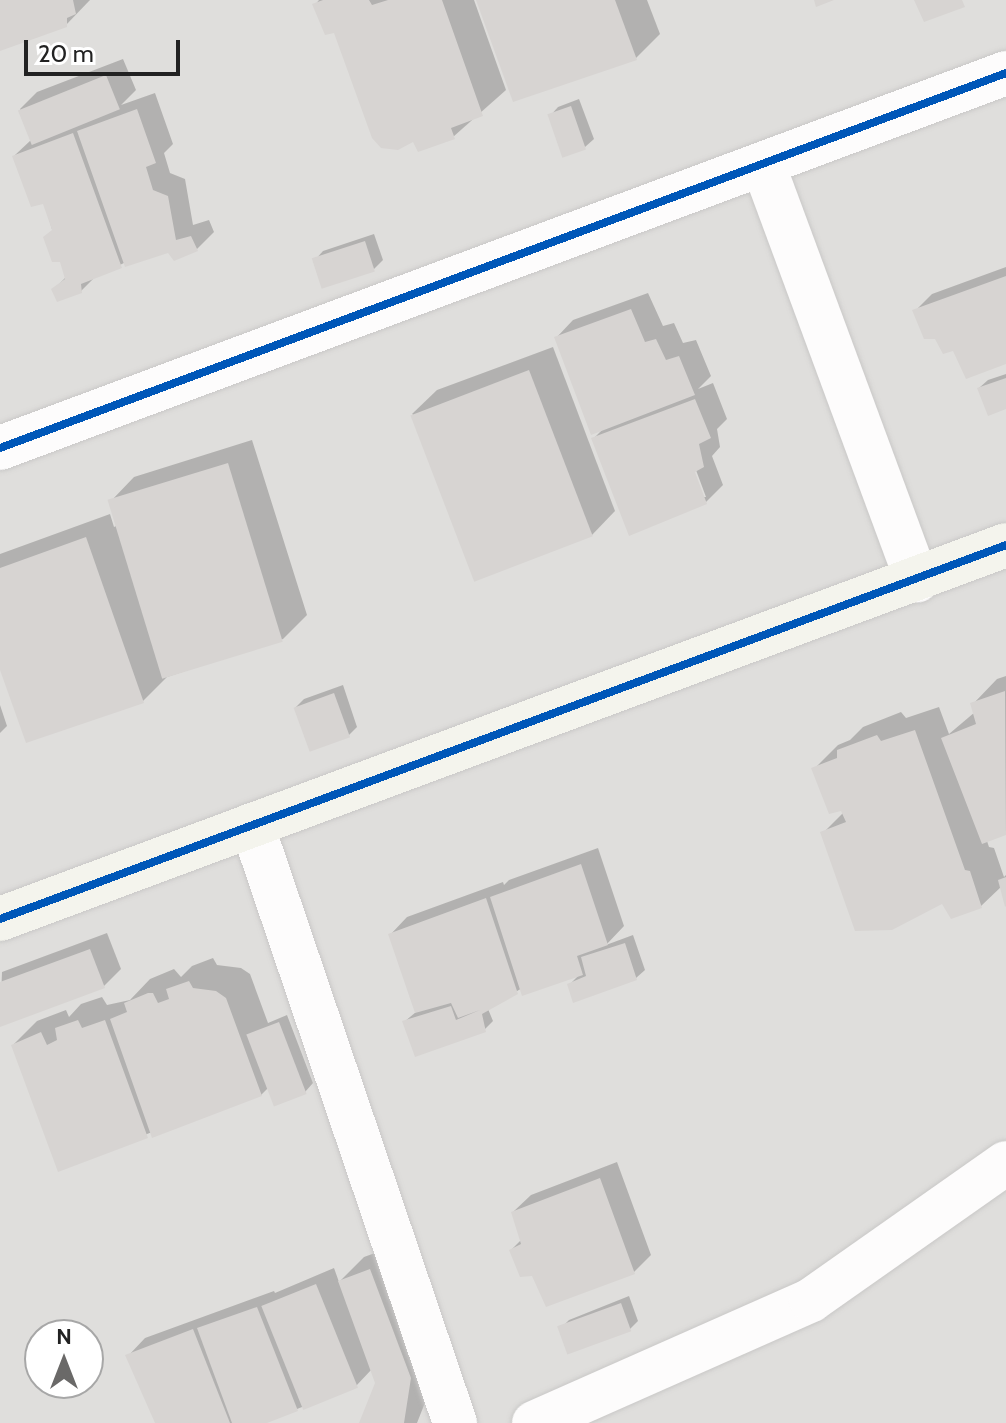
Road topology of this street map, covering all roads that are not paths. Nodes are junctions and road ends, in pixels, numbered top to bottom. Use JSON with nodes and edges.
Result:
{"nodes":[{"id":1,"x":1006,"y":73,"type":"edge"},
{"id":2,"x":763,"y":164,"type":"junction"},
{"id":3,"x":0,"y":448,"type":"edge"},
{"id":4,"x":1006,"y":545,"type":"edge"},
{"id":5,"x":917,"y":580,"type":"junction"},
{"id":6,"x":252,"y":825,"type":"junction"},
{"id":7,"x":0,"y":919,"type":"edge"},
{"id":8,"x":1006,"y":1163,"type":"edge"},
{"id":9,"x":455,"y":1423,"type":"edge"},
{"id":10,"x":534,"y":1423,"type":"edge"}],
"edges":[{"from":1,"to":2,"type":"street"},
{"from":2,"to":3,"type":"street"},
{"from":2,"to":5,"type":"street"},
{"from":4,"to":5,"type":"street"},
{"from":5,"to":6,"type":"street"},
{"from":6,"to":7,"type":"street"},
{"from":6,"to":9,"type":"street"},
{"from":8,"to":10,"type":"street"}]}
